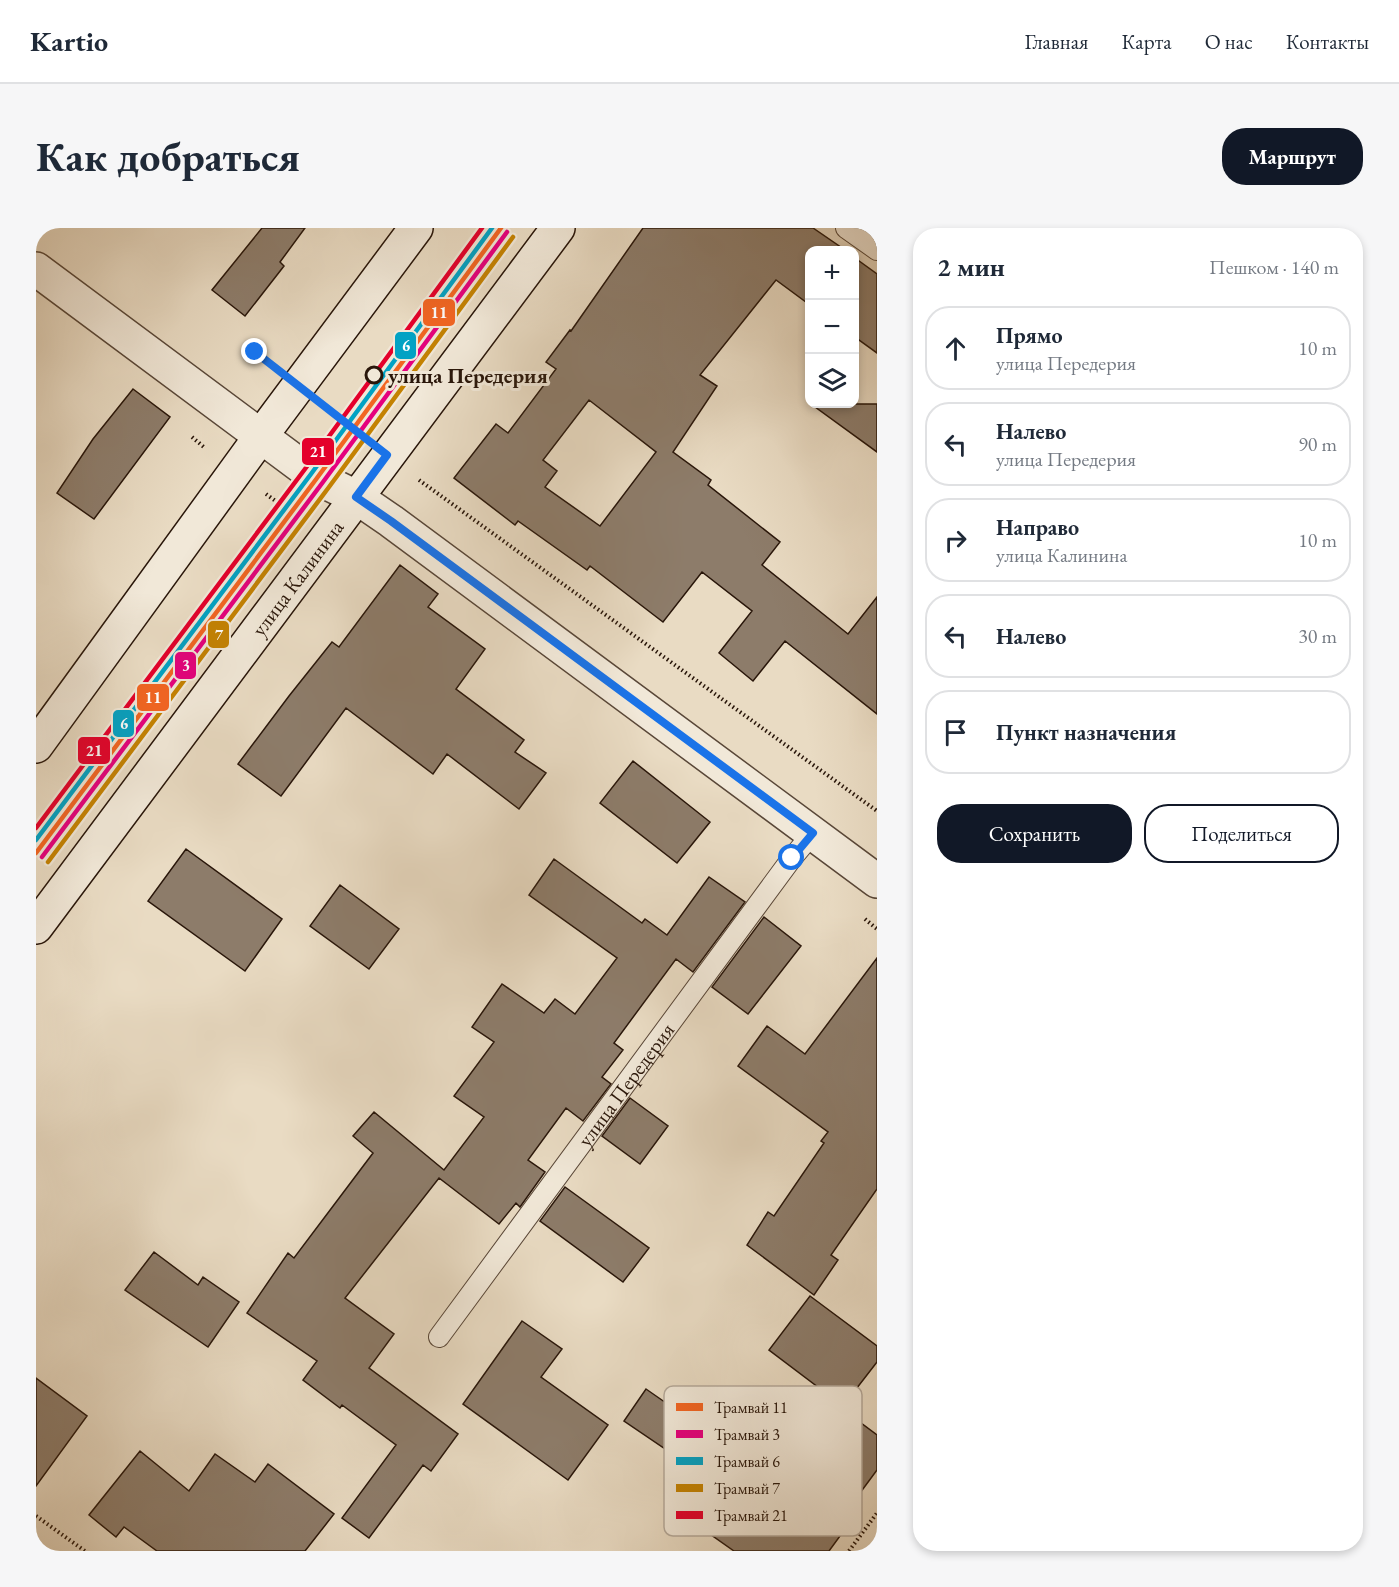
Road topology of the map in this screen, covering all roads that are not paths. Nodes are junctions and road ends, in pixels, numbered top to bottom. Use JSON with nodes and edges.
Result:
{"nodes":[{"id":1,"x":416,"y":228,"type":"edge"},
{"id":2,"x":558,"y":228,"type":"edge"},
{"id":3,"x":846,"y":228,"type":"edge"},
{"id":4,"x":877,"y":250,"type":"edge"},
{"id":5,"x":36,"y":269,"type":"edge"},
{"id":6,"x":261,"y":436,"type":"junction"},
{"id":7,"x":356,"y":497,"type":"junction"},
{"id":8,"x":36,"y":746,"type":"edge"},
{"id":9,"x":813,"y":833,"type":"junction"},
{"id":10,"x":877,"y":881,"type":"edge"},
{"id":11,"x":36,"y":927,"type":"edge"},
{"id":12,"x":439,"y":1338,"type":"dead end"}],
"edges":[{"from":1,"to":6,"type":"main road"},
{"from":2,"to":7,"type":"main road","name":"улица Калинина"},
{"from":3,"to":4,"type":"lane"},
{"from":5,"to":6,"type":"main road"},
{"from":6,"to":7,"type":"main road"},
{"from":6,"to":8,"type":"main road"},
{"from":7,"to":9,"type":"main road"},
{"from":7,"to":11,"type":"main road","name":"улица Калинина"},
{"from":9,"to":10,"type":"main road"},
{"from":9,"to":12,"type":"lane","name":"улица Передерия"}]}
